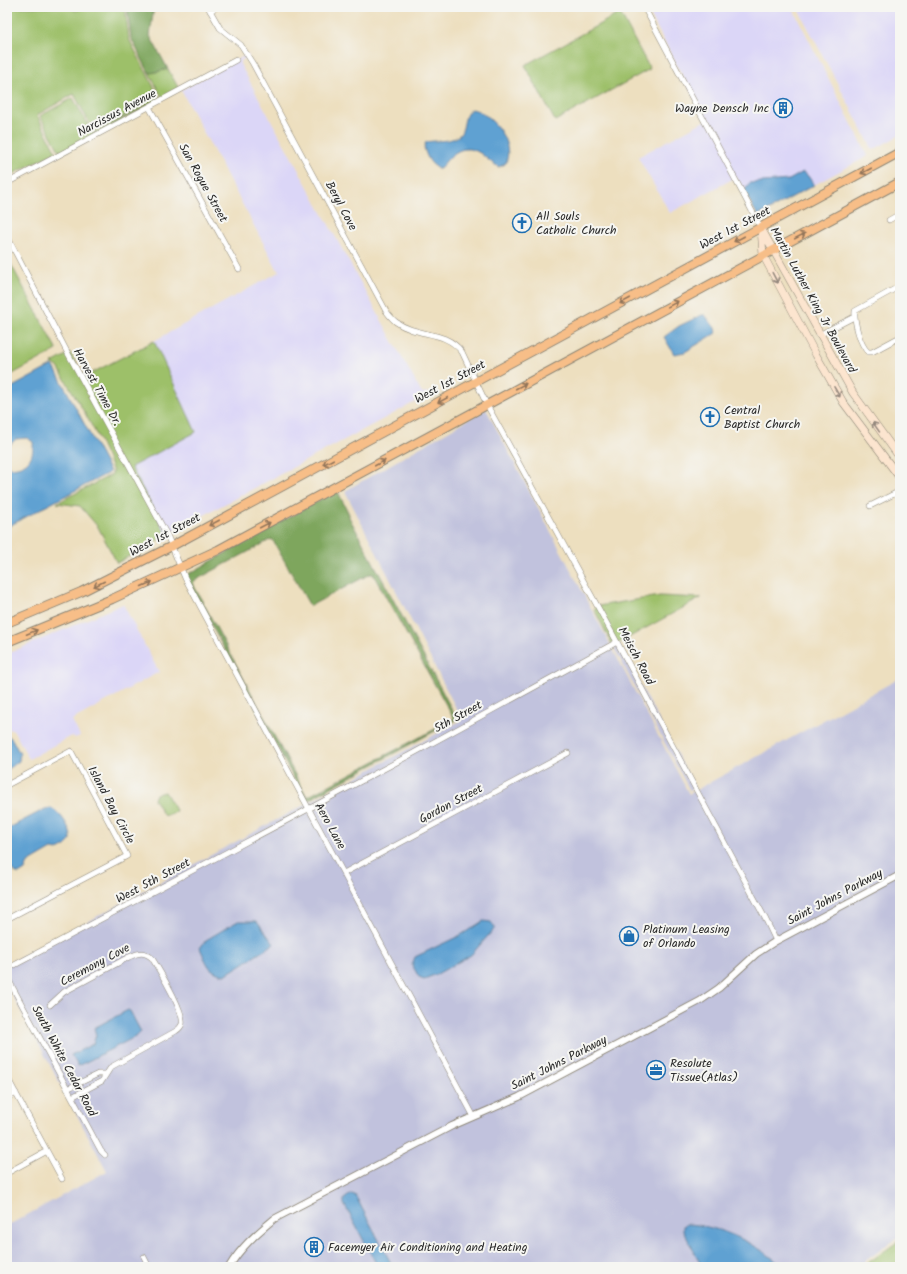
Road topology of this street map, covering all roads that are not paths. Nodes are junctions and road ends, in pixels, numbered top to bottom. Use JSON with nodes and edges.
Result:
{"nodes":[{"id":1,"x":217,"y":7,"type":"edge"},
{"id":2,"x":644,"y":7,"type":"edge"},
{"id":3,"x":209,"y":9,"type":"edge"},
{"id":4,"x":236,"y":60,"type":"dead end"},
{"id":5,"x":149,"y":107,"type":"junction"},
{"id":6,"x":900,"y":152,"type":"edge"},
{"id":7,"x":900,"y":182,"type":"edge"},
{"id":8,"x":7,"y":183,"type":"edge"},
{"id":9,"x":899,"y":216,"type":"edge"},
{"id":10,"x":889,"y":220,"type":"dead end"},
{"id":11,"x":761,"y":228,"type":"junction"},
{"id":12,"x":7,"y":236,"type":"edge"},
{"id":13,"x":773,"y":250,"type":"junction"},
{"id":14,"x":763,"y":255,"type":"junction"},
{"id":15,"x":239,"y":269,"type":"dead end"},
{"id":16,"x":900,"y":286,"type":"edge"},
{"id":17,"x":854,"y":317,"type":"junction"},
{"id":18,"x":819,"y":335,"type":"junction"},
{"id":19,"x":900,"y":337,"type":"edge"},
{"id":20,"x":477,"y":382,"type":"junction"},
{"id":21,"x":487,"y":404,"type":"junction"},
{"id":22,"x":900,"y":458,"type":"edge"},
{"id":23,"x":900,"y":478,"type":"edge"},
{"id":24,"x":900,"y":491,"type":"edge"},
{"id":25,"x":870,"y":506,"type":"dead end"},
{"id":26,"x":172,"y":546,"type":"junction"},
{"id":27,"x":181,"y":568,"type":"junction"},
{"id":28,"x":7,"y":623,"type":"edge"},
{"id":29,"x":7,"y":642,"type":"edge"},
{"id":30,"x":617,"y":642,"type":"junction"},
{"id":31,"x":568,"y":753,"type":"dead end"},
{"id":32,"x":7,"y":785,"type":"edge"},
{"id":33,"x":309,"y":808,"type":"junction"},
{"id":34,"x":344,"y":873,"type":"junction"},
{"id":35,"x":900,"y":875,"type":"edge"},
{"id":36,"x":7,"y":919,"type":"edge"},
{"id":37,"x":776,"y":941,"type":"junction"},
{"id":38,"x":7,"y":969,"type":"edge"},
{"id":39,"x":7,"y":977,"type":"edge"},
{"id":40,"x":50,"y":1005,"type":"dead end"},
{"id":41,"x":105,"y":1074,"type":"junction"},
{"id":42,"x":7,"y":1077,"type":"edge"},
{"id":43,"x":88,"y":1078,"type":"junction"},
{"id":44,"x":93,"y":1086,"type":"junction"},
{"id":45,"x":67,"y":1089,"type":"junction"},
{"id":46,"x":16,"y":1093,"type":"junction"},
{"id":47,"x":72,"y":1097,"type":"junction"},
{"id":48,"x":7,"y":1098,"type":"edge"},
{"id":49,"x":473,"y":1116,"type":"junction"},
{"id":50,"x":47,"y":1151,"type":"junction"},
{"id":51,"x":105,"y":1155,"type":"dead end"},
{"id":52,"x":7,"y":1173,"type":"edge"},
{"id":53,"x":62,"y":1179,"type":"dead end"},
{"id":54,"x":144,"y":1257,"type":"dead end"},
{"id":55,"x":149,"y":1267,"type":"edge"},
{"id":56,"x":229,"y":1267,"type":"edge"}],
"edges":[{"from":1,"to":3,"type":"street"},
{"from":2,"to":11,"type":"street"},
{"from":3,"to":20,"type":"street","name":"Beryl Cove"},
{"from":4,"to":5,"type":"street","name":"Narcissus Avenue"},
{"from":5,"to":8,"type":"street","name":"Narcissus Avenue"},
{"from":5,"to":15,"type":"street","name":"San Rogue Street"},
{"from":6,"to":11,"type":"main road","name":"West 1st Street","one_way":true},
{"from":13,"to":7,"type":"main road","one_way":true},
{"from":9,"to":10,"type":"street"},
{"from":11,"to":13,"type":"main road","name":"Martin Luther King Jr Boulevard"},
{"from":11,"to":14,"type":"main road","name":"Martin Luther King Jr Boulevard"},
{"from":11,"to":20,"type":"main road","name":"West 1st Street","one_way":true},
{"from":12,"to":26,"type":"street","name":"Harvest Time Dr."},
{"from":13,"to":14,"type":"main road"},
{"from":13,"to":18,"type":"main road","name":"Martin Luther King Jr Boulevard"},
{"from":21,"to":14,"type":"main road","one_way":true},
{"from":14,"to":23,"type":"main road","name":"Martin Luther King Jr Boulevard","one_way":true},
{"from":16,"to":17,"type":"street"},
{"from":17,"to":18,"type":"street"},
{"from":17,"to":19,"type":"street"},
{"from":22,"to":18,"type":"main road","name":"Martin Luther King Jr Boulevard","one_way":true},
{"from":20,"to":21,"type":"street","name":"Meisch Road"},
{"from":20,"to":26,"type":"main road","name":"West 1st Street","one_way":true},
{"from":27,"to":21,"type":"main road","one_way":true},
{"from":21,"to":30,"type":"street","name":"Meisch Road"},
{"from":24,"to":25,"type":"street"},
{"from":26,"to":27,"type":"street","name":"Aero Lane"},
{"from":26,"to":28,"type":"main road","name":"West 1st Street","one_way":true},
{"from":29,"to":27,"type":"main road","one_way":true},
{"from":27,"to":33,"type":"street","name":"Aero Lane"},
{"from":30,"to":33,"type":"street","name":"5th Street"},
{"from":30,"to":37,"type":"street","name":"Meisch Road"},
{"from":31,"to":34,"type":"street","name":"Gordon Street"},
{"from":32,"to":36,"type":"street","name":"Island Bay Circle"},
{"from":33,"to":34,"type":"street","name":"Aero Lane"},
{"from":33,"to":38,"type":"street","name":"West 5th Street"},
{"from":34,"to":49,"type":"street","name":"Aero Lane"},
{"from":35,"to":37,"type":"street","name":"Saint Johns Parkway"},
{"from":37,"to":49,"type":"street","name":"Saint Johns Parkway"},
{"from":39,"to":45,"type":"street","name":"South White Cedar Road"},
{"from":40,"to":41,"type":"street","name":"Ceremony Cove"},
{"from":41,"to":43,"type":"street","name":"Ceremony Cove"},
{"from":41,"to":44,"type":"street","name":"Ceremony Cove"},
{"from":42,"to":46,"type":"street"},
{"from":43,"to":44,"type":"street"},
{"from":43,"to":45,"type":"street","name":"Ceremony Cove"},
{"from":44,"to":47,"type":"street","name":"Ceremony Cove"},
{"from":45,"to":47,"type":"street","name":"South White Cedar Road"},
{"from":46,"to":48,"type":"street"},
{"from":46,"to":50,"type":"street"},
{"from":47,"to":51,"type":"street","name":"South White Cedar Road"},
{"from":49,"to":56,"type":"street","name":"Saint Johns Parkway"},
{"from":50,"to":52,"type":"street"},
{"from":50,"to":53,"type":"street"},
{"from":54,"to":55,"type":"street"}]}
